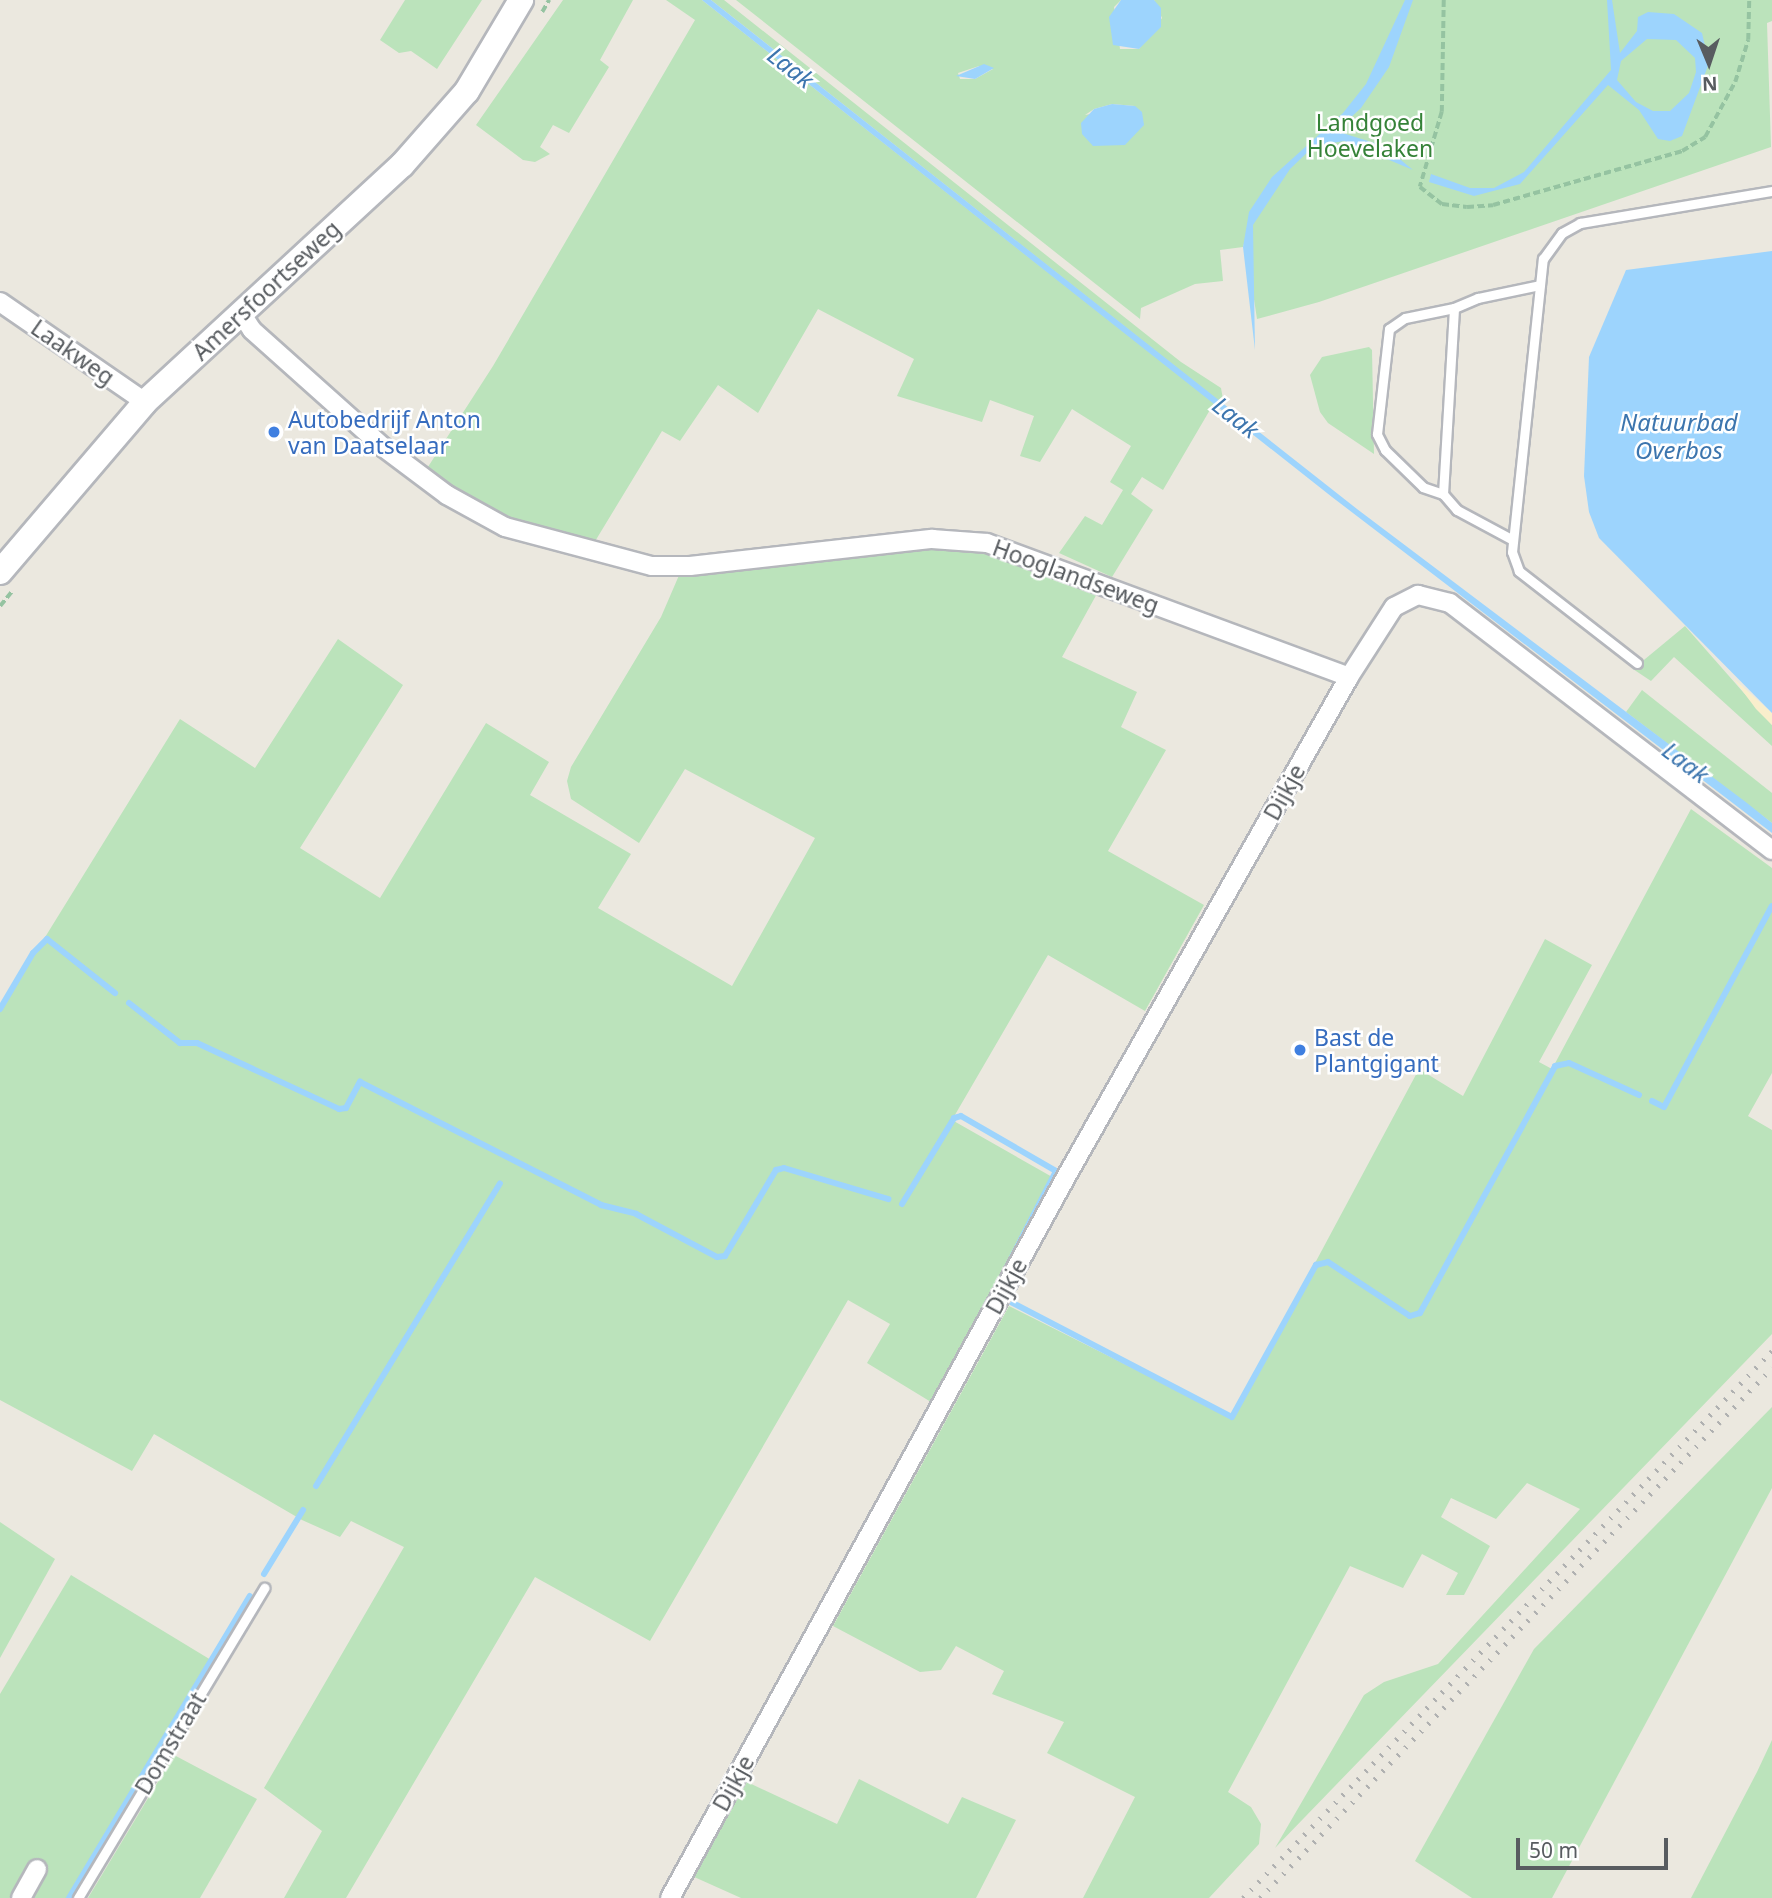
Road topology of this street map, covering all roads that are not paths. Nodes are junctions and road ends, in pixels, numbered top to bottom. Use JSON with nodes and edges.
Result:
{"nodes":[{"id":1,"x":521,"y":0,"type":"edge"},
{"id":2,"x":1772,"y":191,"type":"edge"},
{"id":3,"x":1540,"y":285,"type":"junction"},
{"id":4,"x":0,"y":302,"type":"edge"},
{"id":5,"x":1454,"y":308,"type":"junction"},
{"id":6,"x":241,"y":313,"type":"junction"},
{"id":7,"x":145,"y":402,"type":"junction"},
{"id":8,"x":1443,"y":495,"type":"junction"},
{"id":9,"x":1514,"y":540,"type":"junction"},
{"id":10,"x":0,"y":572,"type":"edge"},
{"id":11,"x":1637,"y":663,"type":"dead end"},
{"id":12,"x":1349,"y":677,"type":"junction"},
{"id":13,"x":1772,"y":850,"type":"edge"},
{"id":14,"x":264,"y":1588,"type":"dead end"},
{"id":15,"x":37,"y":1869,"type":"dead end"},
{"id":16,"x":20,"y":1898,"type":"edge"},
{"id":17,"x":78,"y":1898,"type":"edge"},
{"id":18,"x":670,"y":1898,"type":"edge"}],
"edges":[{"from":1,"to":6,"type":"main road","name":"Amersfoortseweg"},
{"from":2,"to":3,"type":"lane"},
{"from":3,"to":5,"type":"lane"},
{"from":3,"to":9,"type":"lane"},
{"from":4,"to":7,"type":"street","name":"Laakweg"},
{"from":5,"to":8,"type":"lane"},
{"from":5,"to":8,"type":"lane"},
{"from":6,"to":7,"type":"main road","name":"Amersfoortseweg"},
{"from":6,"to":12,"type":"street","name":"Hooglandseweg"},
{"from":7,"to":10,"type":"main road","name":"Amersfoortseweg"},
{"from":8,"to":9,"type":"lane"},
{"from":9,"to":11,"type":"lane"},
{"from":12,"to":13,"type":"street"},
{"from":12,"to":18,"type":"street","name":"Dijkje"},
{"from":14,"to":17,"type":"lane","name":"Domstraat"},
{"from":15,"to":16,"type":"street"}]}
